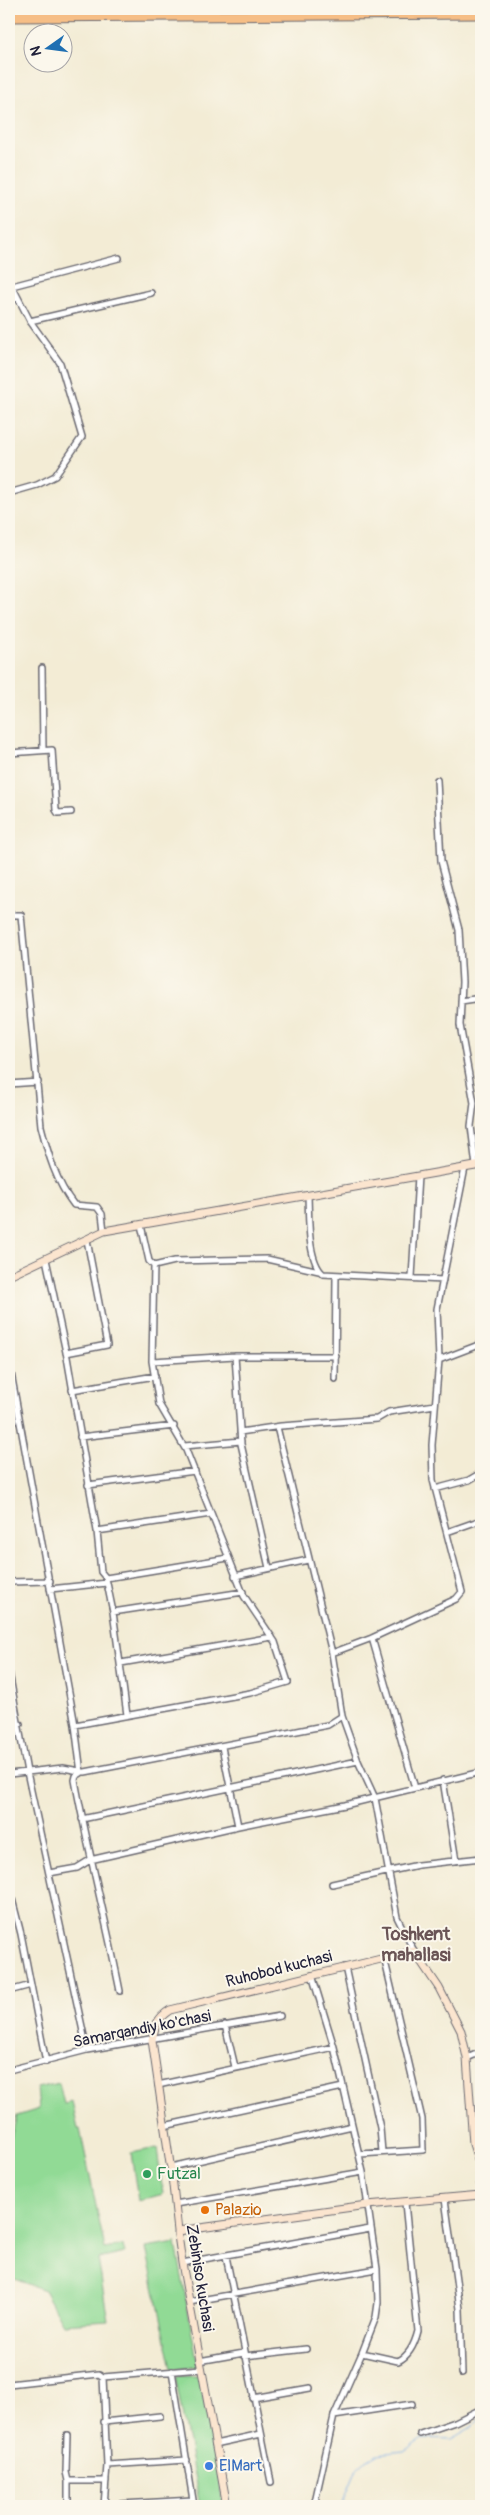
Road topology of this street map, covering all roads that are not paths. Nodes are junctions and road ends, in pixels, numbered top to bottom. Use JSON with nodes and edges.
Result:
{"nodes":[{"id":1,"x":48,"y":9,"type":"edge"},
{"id":2,"x":9,"y":10,"type":"edge"},
{"id":3,"x":257,"y":12,"type":"edge"},
{"id":4,"x":481,"y":14,"type":"edge"},
{"id":5,"x":9,"y":17,"type":"edge"},
{"id":6,"x":119,"y":258,"type":"dead end"},
{"id":7,"x":9,"y":278,"type":"edge"},
{"id":8,"x":12,"y":286,"type":"junction"},
{"id":9,"x":151,"y":293,"type":"dead end"},
{"id":10,"x":18,"y":298,"type":"junction"},
{"id":11,"x":9,"y":300,"type":"edge"},
{"id":12,"x":30,"y":321,"type":"junction"},
{"id":13,"x":9,"y":493,"type":"edge"},
{"id":14,"x":42,"y":668,"type":"dead end"},
{"id":15,"x":43,"y":750,"type":"junction"},
{"id":16,"x":9,"y":753,"type":"edge"},
{"id":17,"x":9,"y":780,"type":"edge"},
{"id":18,"x":437,"y":780,"type":"dead end"},
{"id":19,"x":10,"y":812,"type":"dead end"},
{"id":20,"x":71,"y":812,"type":"dead end"},
{"id":21,"x":9,"y":915,"type":"edge"},
{"id":22,"x":481,"y":998,"type":"edge"},
{"id":23,"x":461,"y":1001,"type":"junction"},
{"id":24,"x":38,"y":1082,"type":"junction"},
{"id":25,"x":9,"y":1084,"type":"edge"},
{"id":26,"x":478,"y":1165,"type":"edge"},
{"id":27,"x":465,"y":1168,"type":"junction"},
{"id":28,"x":418,"y":1176,"type":"junction"},
{"id":29,"x":308,"y":1196,"type":"junction"},
{"id":30,"x":142,"y":1225,"type":"junction"},
{"id":31,"x":104,"y":1231,"type":"junction"},
{"id":32,"x":87,"y":1240,"type":"junction"},
{"id":33,"x":46,"y":1259,"type":"junction"},
{"id":34,"x":154,"y":1266,"type":"junction"},
{"id":35,"x":319,"y":1271,"type":"junction"},
{"id":36,"x":9,"y":1275,"type":"edge"},
{"id":37,"x":336,"y":1276,"type":"junction"},
{"id":38,"x":412,"y":1277,"type":"junction"},
{"id":39,"x":443,"y":1280,"type":"junction"},
{"id":40,"x":481,"y":1344,"type":"edge"},
{"id":41,"x":66,"y":1353,"type":"junction"},
{"id":42,"x":235,"y":1356,"type":"junction"},
{"id":43,"x":336,"y":1356,"type":"junction"},
{"id":44,"x":439,"y":1360,"type":"junction"},
{"id":45,"x":152,"y":1361,"type":"junction"},
{"id":46,"x":9,"y":1362,"type":"edge"},
{"id":47,"x":155,"y":1376,"type":"junction"},
{"id":48,"x":335,"y":1379,"type":"dead end"},
{"id":49,"x":72,"y":1390,"type":"junction"},
{"id":50,"x":435,"y":1405,"type":"junction"},
{"id":51,"x":174,"y":1426,"type":"junction"},
{"id":52,"x":277,"y":1426,"type":"junction"},
{"id":53,"x":240,"y":1432,"type":"junction"},
{"id":54,"x":80,"y":1437,"type":"junction"},
{"id":55,"x":241,"y":1441,"type":"junction"},
{"id":56,"x":184,"y":1446,"type":"junction"},
{"id":57,"x":195,"y":1471,"type":"junction"},
{"id":58,"x":481,"y":1473,"type":"edge"},
{"id":59,"x":88,"y":1485,"type":"junction"},
{"id":60,"x":435,"y":1489,"type":"junction"},
{"id":61,"x":211,"y":1514,"type":"junction"},
{"id":62,"x":481,"y":1520,"type":"edge"},
{"id":63,"x":97,"y":1531,"type":"junction"},
{"id":64,"x":447,"y":1532,"type":"junction"},
{"id":65,"x":228,"y":1558,"type":"junction"},
{"id":66,"x":308,"y":1560,"type":"junction"},
{"id":67,"x":269,"y":1568,"type":"junction"},
{"id":68,"x":235,"y":1576,"type":"junction"},
{"id":69,"x":107,"y":1580,"type":"junction"},
{"id":70,"x":50,"y":1581,"type":"junction"},
{"id":71,"x":9,"y":1582,"type":"edge"},
{"id":72,"x":50,"y":1589,"type":"junction"},
{"id":73,"x":242,"y":1592,"type":"junction"},
{"id":74,"x":112,"y":1612,"type":"junction"},
{"id":75,"x":272,"y":1637,"type":"junction"},
{"id":76,"x":372,"y":1638,"type":"junction"},
{"id":77,"x":332,"y":1652,"type":"junction"},
{"id":78,"x":121,"y":1663,"type":"junction"},
{"id":79,"x":9,"y":1672,"type":"edge"},
{"id":80,"x":128,"y":1715,"type":"junction"},
{"id":81,"x":342,"y":1716,"type":"junction"},
{"id":82,"x":20,"y":1724,"type":"junction"},
{"id":83,"x":75,"y":1725,"type":"junction"},
{"id":84,"x":9,"y":1726,"type":"edge"},
{"id":85,"x":222,"y":1747,"type":"junction"},
{"id":86,"x":358,"y":1761,"type":"junction"},
{"id":87,"x":27,"y":1772,"type":"junction"},
{"id":88,"x":481,"y":1772,"type":"edge"},
{"id":89,"x":81,"y":1773,"type":"junction"},
{"id":90,"x":9,"y":1774,"type":"edge"},
{"id":91,"x":443,"y":1780,"type":"junction"},
{"id":92,"x":231,"y":1788,"type":"junction"},
{"id":93,"x":415,"y":1788,"type":"junction"},
{"id":94,"x":375,"y":1798,"type":"junction"},
{"id":95,"x":82,"y":1819,"type":"junction"},
{"id":96,"x":238,"y":1826,"type":"junction"},
{"id":97,"x":481,"y":1858,"type":"edge"},
{"id":98,"x":90,"y":1860,"type":"junction"},
{"id":99,"x":456,"y":1862,"type":"junction"},
{"id":100,"x":390,"y":1871,"type":"junction"},
{"id":101,"x":49,"y":1873,"type":"junction"},
{"id":102,"x":332,"y":1884,"type":"dead end"},
{"id":103,"x":9,"y":1887,"type":"edge"},
{"id":104,"x":16,"y":1914,"type":"junction"},
{"id":105,"x":9,"y":1916,"type":"edge"},
{"id":106,"x":414,"y":1951,"type":"junction"},
{"id":107,"x":384,"y":1957,"type":"junction"},
{"id":108,"x":345,"y":1967,"type":"junction"},
{"id":109,"x":312,"y":1975,"type":"junction"},
{"id":110,"x":31,"y":1985,"type":"junction"},
{"id":111,"x":9,"y":1991,"type":"edge"},
{"id":112,"x":120,"y":1991,"type":"dead end"},
{"id":113,"x":280,"y":2016,"type":"dead end"},
{"id":114,"x":155,"y":2023,"type":"joint"},
{"id":115,"x":225,"y":2026,"type":"junction"},
{"id":116,"x":152,"y":2040,"type":"junction"},
{"id":117,"x":334,"y":2047,"type":"junction"},
{"id":118,"x":87,"y":2050,"type":"junction"},
{"id":119,"x":481,"y":2052,"type":"edge"},
{"id":120,"x":467,"y":2058,"type":"junction"},
{"id":121,"x":46,"y":2062,"type":"junction"},
{"id":122,"x":235,"y":2067,"type":"junction"},
{"id":123,"x":9,"y":2070,"type":"edge"},
{"id":124,"x":158,"y":2085,"type":"junction"},
{"id":125,"x":343,"y":2086,"type":"junction"},
{"id":126,"x":164,"y":2126,"type":"junction"},
{"id":127,"x":352,"y":2126,"type":"junction"},
{"id":128,"x":479,"y":2150,"type":"edge"},
{"id":129,"x":382,"y":2152,"type":"junction"},
{"id":130,"x":360,"y":2154,"type":"junction"},
{"id":131,"x":171,"y":2167,"type":"junction"},
{"id":132,"x":363,"y":2172,"type":"junction"},
{"id":133,"x":481,"y":2197,"type":"edge"},
{"id":134,"x":446,"y":2199,"type":"junction"},
{"id":135,"x":405,"y":2202,"type":"junction"},
{"id":136,"x":175,"y":2204,"type":"junction"},
{"id":137,"x":367,"y":2205,"type":"junction"},
{"id":138,"x":370,"y":2229,"type":"junction"},
{"id":139,"x":178,"y":2231,"type":"junction"},
{"id":140,"x":226,"y":2256,"type":"junction"},
{"id":141,"x":182,"y":2263,"type":"junction"},
{"id":142,"x":377,"y":2270,"type":"junction"},
{"id":143,"x":234,"y":2296,"type":"junction"},
{"id":144,"x":189,"y":2302,"type":"junction"},
{"id":145,"x":306,"y":2349,"type":"dead end"},
{"id":146,"x":362,"y":2354,"type":"junction"},
{"id":147,"x":245,"y":2355,"type":"junction"},
{"id":148,"x":199,"y":2361,"type":"junction"},
{"id":149,"x":201,"y":2369,"type":"junction"},
{"id":150,"x":172,"y":2371,"type":"junction"},
{"id":151,"x":462,"y":2373,"type":"dead end"},
{"id":152,"x":103,"y":2377,"type":"junction"},
{"id":153,"x":9,"y":2384,"type":"edge"},
{"id":154,"x":310,"y":2388,"type":"dead end"},
{"id":155,"x":253,"y":2398,"type":"junction"},
{"id":156,"x":412,"y":2404,"type":"dead end"},
{"id":157,"x":481,"y":2408,"type":"edge"},
{"id":158,"x":160,"y":2416,"type":"dead end"},
{"id":159,"x":334,"y":2416,"type":"junction"},
{"id":160,"x":104,"y":2422,"type":"junction"},
{"id":161,"x":261,"y":2434,"type":"junction"},
{"id":162,"x":420,"y":2434,"type":"dead end"},
{"id":163,"x":67,"y":2436,"type":"dead end"},
{"id":164,"x":215,"y":2444,"type":"junction"},
{"id":165,"x":187,"y":2460,"type":"junction"},
{"id":166,"x":107,"y":2465,"type":"junction"},
{"id":167,"x":68,"y":2481,"type":"junction"},
{"id":168,"x":106,"y":2481,"type":"junction"},
{"id":169,"x":271,"y":2482,"type":"dead end"},
{"id":170,"x":193,"y":2500,"type":"junction"},
{"id":171,"x":68,"y":2502,"type":"dead end"},
{"id":172,"x":104,"y":2506,"type":"edge"},
{"id":173,"x":194,"y":2506,"type":"edge"},
{"id":174,"x":227,"y":2506,"type":"edge"},
{"id":175,"x":314,"y":2506,"type":"edge"}],
"edges":[{"from":1,"to":2,"type":"highway"},
{"from":3,"to":4,"type":"highway"},
{"from":3,"to":5,"type":"highway"},
{"from":6,"to":8,"type":"street"},
{"from":7,"to":8,"type":"street"},
{"from":8,"to":10,"type":"street"},
{"from":9,"to":12,"type":"street"},
{"from":10,"to":11,"type":"street"},
{"from":10,"to":12,"type":"street"},
{"from":12,"to":13,"type":"street"},
{"from":14,"to":15,"type":"street"},
{"from":15,"to":16,"type":"street"},
{"from":15,"to":20,"type":"street"},
{"from":17,"to":19,"type":"street"},
{"from":18,"to":23,"type":"street"},
{"from":21,"to":24,"type":"street"},
{"from":22,"to":23,"type":"street"},
{"from":23,"to":26,"type":"street"},
{"from":24,"to":25,"type":"street"},
{"from":24,"to":31,"type":"street"},
{"from":26,"to":27,"type":"street"},
{"from":27,"to":28,"type":"street"},
{"from":27,"to":39,"type":"street"},
{"from":28,"to":29,"type":"street"},
{"from":28,"to":38,"type":"street"},
{"from":29,"to":30,"type":"street"},
{"from":29,"to":35,"type":"street"},
{"from":30,"to":31,"type":"street"},
{"from":30,"to":34,"type":"street"},
{"from":31,"to":32,"type":"street"},
{"from":32,"to":33,"type":"street"},
{"from":32,"to":41,"type":"street"},
{"from":33,"to":36,"type":"street"},
{"from":33,"to":41,"type":"street"},
{"from":34,"to":35,"type":"street"},
{"from":34,"to":45,"type":"street"},
{"from":35,"to":37,"type":"street"},
{"from":37,"to":38,"type":"street"},
{"from":37,"to":43,"type":"street"},
{"from":38,"to":39,"type":"street"},
{"from":39,"to":44,"type":"street"},
{"from":40,"to":44,"type":"street"},
{"from":41,"to":49,"type":"street"},
{"from":42,"to":43,"type":"street"},
{"from":42,"to":45,"type":"street"},
{"from":42,"to":53,"type":"street"},
{"from":43,"to":48,"type":"street"},
{"from":44,"to":50,"type":"street"},
{"from":45,"to":47,"type":"street"},
{"from":46,"to":70,"type":"street"},
{"from":47,"to":49,"type":"street"},
{"from":47,"to":51,"type":"street"},
{"from":49,"to":54,"type":"street"},
{"from":50,"to":52,"type":"street"},
{"from":50,"to":60,"type":"street"},
{"from":51,"to":54,"type":"street"},
{"from":51,"to":56,"type":"street"},
{"from":52,"to":53,"type":"street"},
{"from":52,"to":66,"type":"street"},
{"from":53,"to":55,"type":"street"},
{"from":54,"to":59,"type":"street"},
{"from":55,"to":56,"type":"street"},
{"from":55,"to":67,"type":"street"},
{"from":56,"to":57,"type":"street"},
{"from":57,"to":59,"type":"street"},
{"from":57,"to":61,"type":"street"},
{"from":58,"to":60,"type":"street"},
{"from":59,"to":63,"type":"street"},
{"from":60,"to":64,"type":"street"},
{"from":61,"to":63,"type":"street"},
{"from":61,"to":65,"type":"street"},
{"from":62,"to":64,"type":"street"},
{"from":63,"to":69,"type":"street"},
{"from":64,"to":76,"type":"street"},
{"from":65,"to":68,"type":"street"},
{"from":65,"to":69,"type":"street"},
{"from":66,"to":67,"type":"street"},
{"from":66,"to":77,"type":"street"},
{"from":67,"to":68,"type":"street"},
{"from":68,"to":73,"type":"street"},
{"from":69,"to":72,"type":"street"},
{"from":69,"to":74,"type":"street"},
{"from":70,"to":71,"type":"street"},
{"from":70,"to":72,"type":"street"},
{"from":72,"to":83,"type":"street"},
{"from":73,"to":74,"type":"street"},
{"from":73,"to":75,"type":"street"},
{"from":74,"to":78,"type":"street"},
{"from":75,"to":78,"type":"street"},
{"from":75,"to":80,"type":"street"},
{"from":76,"to":77,"type":"street"},
{"from":76,"to":93,"type":"street"},
{"from":77,"to":81,"type":"street"},
{"from":78,"to":80,"type":"street"},
{"from":79,"to":82,"type":"street"},
{"from":80,"to":83,"type":"street"},
{"from":81,"to":85,"type":"street"},
{"from":81,"to":86,"type":"street"},
{"from":82,"to":84,"type":"street"},
{"from":82,"to":87,"type":"street"},
{"from":83,"to":89,"type":"street"},
{"from":85,"to":89,"type":"street"},
{"from":85,"to":92,"type":"street"},
{"from":86,"to":92,"type":"street"},
{"from":86,"to":94,"type":"street"},
{"from":87,"to":89,"type":"street"},
{"from":87,"to":90,"type":"street"},
{"from":87,"to":101,"type":"street"},
{"from":88,"to":91,"type":"street"},
{"from":89,"to":95,"type":"street"},
{"from":91,"to":93,"type":"street"},
{"from":91,"to":99,"type":"street"},
{"from":92,"to":95,"type":"street"},
{"from":92,"to":96,"type":"street"},
{"from":93,"to":94,"type":"street"},
{"from":94,"to":96,"type":"street"},
{"from":94,"to":100,"type":"street"},
{"from":95,"to":98,"type":"street"},
{"from":96,"to":98,"type":"street"},
{"from":97,"to":99,"type":"street"},
{"from":98,"to":101,"type":"street"},
{"from":98,"to":112,"type":"street"},
{"from":99,"to":100,"type":"street"},
{"from":100,"to":102,"type":"street"},
{"from":100,"to":106,"type":"street"},
{"from":101,"to":118,"type":"street"},
{"from":103,"to":104,"type":"street"},
{"from":104,"to":105,"type":"street"},
{"from":104,"to":110,"type":"street"},
{"from":106,"to":107,"type":"street","name":"Ruhobod kuchasi"},
{"from":106,"to":120,"type":"street"},
{"from":107,"to":108,"type":"street","name":"Ruhobod kuchasi"},
{"from":107,"to":129,"type":"street"},
{"from":108,"to":109,"type":"street","name":"Ruhobod kuchasi"},
{"from":108,"to":129,"type":"street"},
{"from":109,"to":114,"type":"street","name":"Ruhobod kuchasi"},
{"from":109,"to":117,"type":"street"},
{"from":110,"to":111,"type":"street"},
{"from":110,"to":121,"type":"street"},
{"from":113,"to":115,"type":"street","name":"Samarqandiy ko'chasi"},
{"from":114,"to":116,"type":"street","name":"Zebiniso kuchasi"},
{"from":115,"to":116,"type":"street","name":"Samarqandiy ko'chasi"},
{"from":115,"to":122,"type":"street"},
{"from":116,"to":118,"type":"street","name":"Samarqandiy ko'chasi"},
{"from":116,"to":124,"type":"street","name":"Zebiniso kuchasi"},
{"from":117,"to":122,"type":"street"},
{"from":117,"to":125,"type":"street"},
{"from":118,"to":121,"type":"street","name":"Samarqandiy ko'chasi"},
{"from":119,"to":120,"type":"street"},
{"from":120,"to":128,"type":"street"},
{"from":121,"to":123,"type":"street","name":"Samarqandiy ko'chasi"},
{"from":122,"to":124,"type":"street"},
{"from":124,"to":126,"type":"street","name":"Zebiniso kuchasi"},
{"from":125,"to":126,"type":"street"},
{"from":125,"to":127,"type":"street"},
{"from":126,"to":131,"type":"street","name":"Zebiniso kuchasi"},
{"from":127,"to":130,"type":"street"},
{"from":127,"to":131,"type":"street"},
{"from":128,"to":133,"type":"street"},
{"from":129,"to":130,"type":"street"},
{"from":130,"to":132,"type":"street"},
{"from":131,"to":136,"type":"street","name":"Zebiniso kuchasi"},
{"from":132,"to":136,"type":"street"},
{"from":132,"to":137,"type":"street"},
{"from":133,"to":134,"type":"street"},
{"from":134,"to":135,"type":"street"},
{"from":134,"to":151,"type":"street"},
{"from":135,"to":137,"type":"street"},
{"from":135,"to":146,"type":"street"},
{"from":136,"to":139,"type":"street","name":"Zebiniso kuchasi"},
{"from":137,"to":138,"type":"street"},
{"from":137,"to":139,"type":"street"},
{"from":138,"to":140,"type":"street"},
{"from":138,"to":142,"type":"street"},
{"from":139,"to":141,"type":"street","name":"Zebiniso kuchasi"},
{"from":140,"to":141,"type":"street"},
{"from":140,"to":143,"type":"street"},
{"from":141,"to":144,"type":"street","name":"Zebiniso kuchasi"},
{"from":142,"to":143,"type":"street"},
{"from":142,"to":146,"type":"street"},
{"from":143,"to":144,"type":"street"},
{"from":143,"to":147,"type":"street"},
{"from":144,"to":148,"type":"street","name":"Zebiniso kuchasi"},
{"from":145,"to":147,"type":"street"},
{"from":146,"to":159,"type":"street"},
{"from":147,"to":148,"type":"street"},
{"from":147,"to":155,"type":"street"},
{"from":148,"to":149,"type":"street","name":"Zebiniso kuchasi"},
{"from":149,"to":150,"type":"street"},
{"from":149,"to":164,"type":"street","name":"Zebiniso kuchasi"},
{"from":150,"to":152,"type":"street"},
{"from":150,"to":165,"type":"street"},
{"from":152,"to":153,"type":"street"},
{"from":152,"to":160,"type":"street"},
{"from":154,"to":155,"type":"street"},
{"from":155,"to":161,"type":"street"},
{"from":156,"to":159,"type":"street"},
{"from":157,"to":162,"type":"street"},
{"from":158,"to":160,"type":"street"},
{"from":159,"to":175,"type":"street"},
{"from":160,"to":166,"type":"street"},
{"from":161,"to":164,"type":"street"},
{"from":161,"to":169,"type":"street"},
{"from":163,"to":167,"type":"street"},
{"from":164,"to":174,"type":"street","name":"Zebiniso kuchasi"},
{"from":165,"to":166,"type":"street"},
{"from":165,"to":170,"type":"street"},
{"from":166,"to":168,"type":"street"},
{"from":167,"to":168,"type":"street"},
{"from":167,"to":171,"type":"street"},
{"from":168,"to":172,"type":"street"},
{"from":170,"to":172,"type":"street"},
{"from":170,"to":173,"type":"street"}]}
